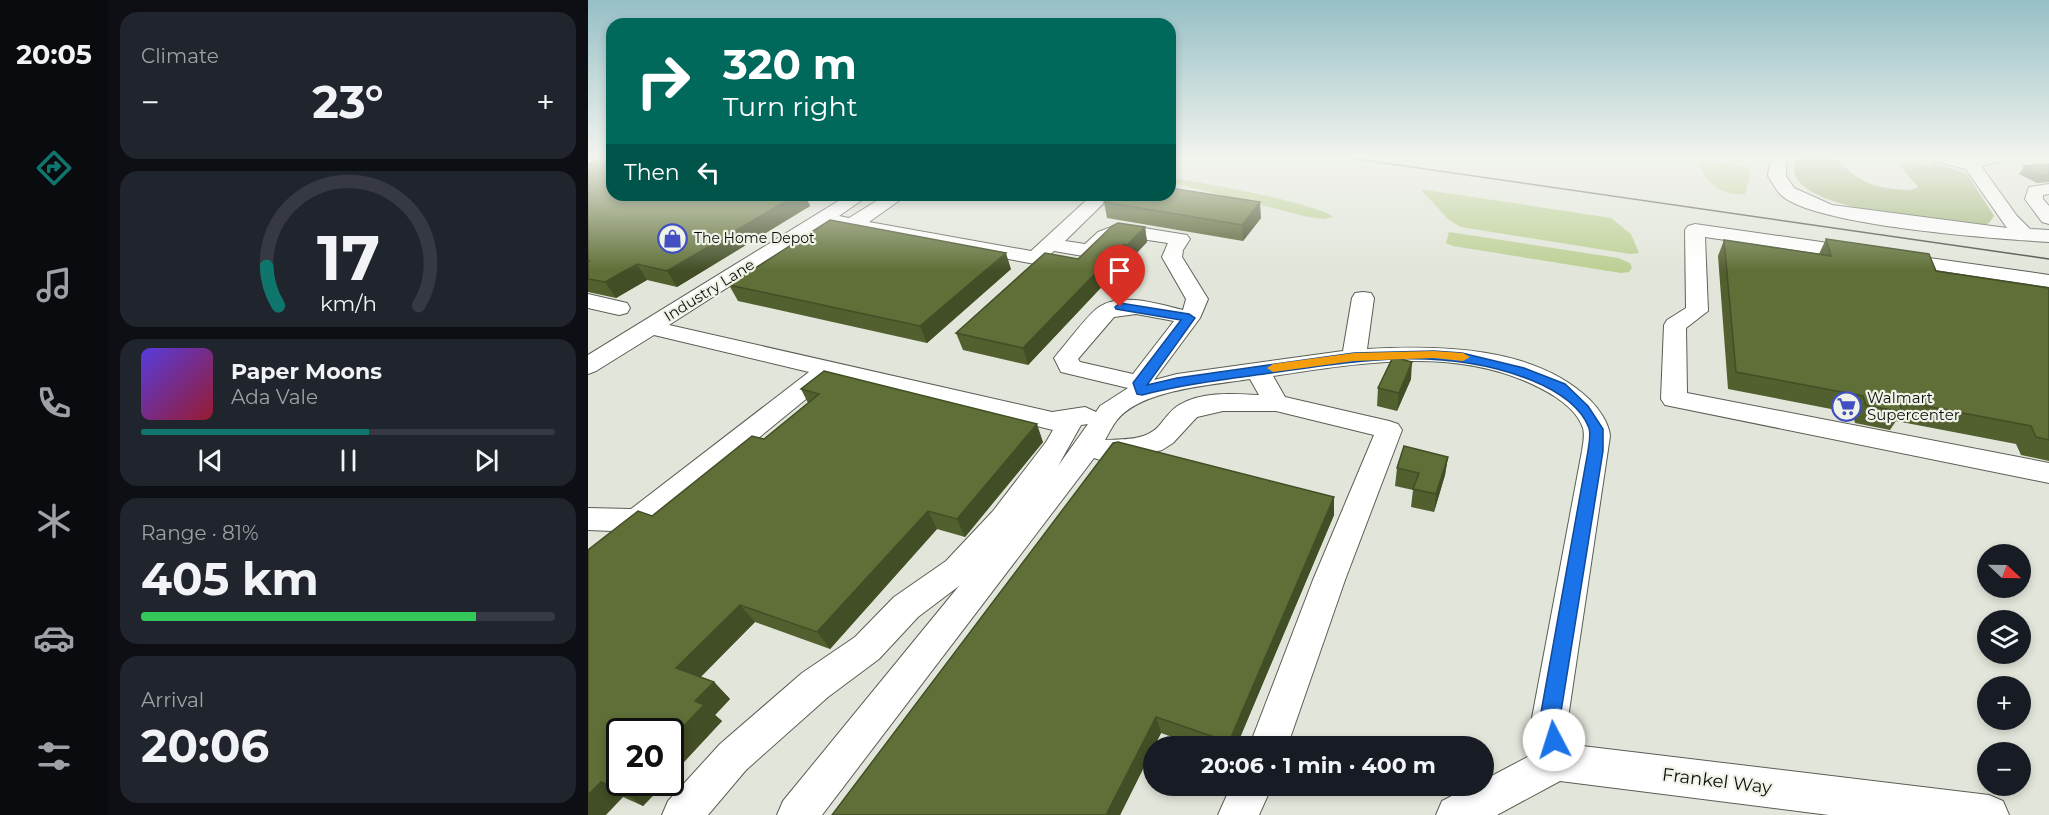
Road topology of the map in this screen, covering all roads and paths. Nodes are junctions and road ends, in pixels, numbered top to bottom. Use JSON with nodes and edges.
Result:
{"nodes":[{"id":1,"x":1795,"y":195,"type":"edge"},
{"id":2,"x":1991,"y":195,"type":"edge"},
{"id":3,"x":2034,"y":195,"type":"edge"},
{"id":4,"x":851,"y":201,"type":"edge"},
{"id":5,"x":889,"y":201,"type":"edge"},
{"id":6,"x":1096,"y":201,"type":"edge"},
{"id":7,"x":2049,"y":218,"type":"edge"},
{"id":8,"x":822,"y":219,"type":"junction"},
{"id":9,"x":853,"y":224,"type":"junction"},
{"id":10,"x":2024,"y":234,"type":"junction"},
{"id":11,"x":2049,"y":236,"type":"edge"},
{"id":12,"x":1049,"y":244,"type":"junction"},
{"id":13,"x":2049,"y":281,"type":"edge"},
{"id":14,"x":1363,"y":298,"type":"dead end"},
{"id":15,"x":588,"y":301,"type":"edge"},
{"id":16,"x":620,"y":308,"type":"dead end"},
{"id":17,"x":1189,"y":318,"type":"junction"},
{"id":18,"x":650,"y":327,"type":"junction"},
{"id":19,"x":1354,"y":357,"type":"junction"},
{"id":20,"x":588,"y":366,"type":"edge"},
{"id":21,"x":829,"y":369,"type":"junction"},
{"id":22,"x":1258,"y":370,"type":"junction"},
{"id":23,"x":1140,"y":387,"type":"junction"},
{"id":24,"x":1276,"y":404,"type":"junction"},
{"id":25,"x":1109,"y":412,"type":"junction"},
{"id":26,"x":1072,"y":418,"type":"junction"},
{"id":27,"x":1084,"y":452,"type":"junction"},
{"id":28,"x":2049,"y":473,"type":"edge"},
{"id":29,"x":588,"y":519,"type":"edge"},
{"id":30,"x":1272,"y":736,"type":"edge"},
{"id":31,"x":1558,"y":762,"type":"junction"},
{"id":32,"x":1247,"y":796,"type":"edge"},
{"id":33,"x":1259,"y":796,"type":"edge"},
{"id":34,"x":682,"y":815,"type":"edge"},
{"id":35,"x":797,"y":815,"type":"edge"},
{"id":36,"x":1238,"y":815,"type":"edge"},
{"id":37,"x":1258,"y":815,"type":"edge"},
{"id":38,"x":1456,"y":815,"type":"edge"},
{"id":39,"x":1989,"y":815,"type":"edge"}],
"edges":[{"from":1,"to":10,"type":"street"},
{"from":2,"to":10,"type":"street"},
{"from":3,"to":7,"type":"street"},
{"from":4,"to":8,"type":"street","name":"Industry Lane"},
{"from":5,"to":9,"type":"street"},
{"from":6,"to":12,"type":"street"},
{"from":8,"to":9,"type":"street"},
{"from":8,"to":18,"type":"street","name":"Industry Lane"},
{"from":9,"to":12,"type":"street"},
{"from":10,"to":11,"type":"street"},
{"from":12,"to":17,"type":"street"},
{"from":13,"to":28,"type":"street"},
{"from":14,"to":19,"type":"street"},
{"from":15,"to":16,"type":"street"},
{"from":17,"to":23,"type":"street"},
{"from":17,"to":23,"type":"street"},
{"from":18,"to":20,"type":"street","name":"Industry Lane"},
{"from":18,"to":21,"type":"street"},
{"from":19,"to":22,"type":"street"},
{"from":19,"to":31,"type":"street"},
{"from":21,"to":26,"type":"street"},
{"from":21,"to":29,"type":"street"},
{"from":22,"to":23,"type":"street"},
{"from":22,"to":24,"type":"street"},
{"from":23,"to":25,"type":"street"},
{"from":24,"to":27,"type":"street"},
{"from":24,"to":30,"type":"street"},
{"from":25,"to":26,"type":"street"},
{"from":25,"to":27,"type":"street"},
{"from":26,"to":34,"type":"street"},
{"from":27,"to":35,"type":"street"},
{"from":31,"to":38,"type":"street"},
{"from":31,"to":39,"type":"street","name":"Frankel Way"},
{"from":32,"to":36,"type":"street"},
{"from":33,"to":37,"type":"street"}]}
